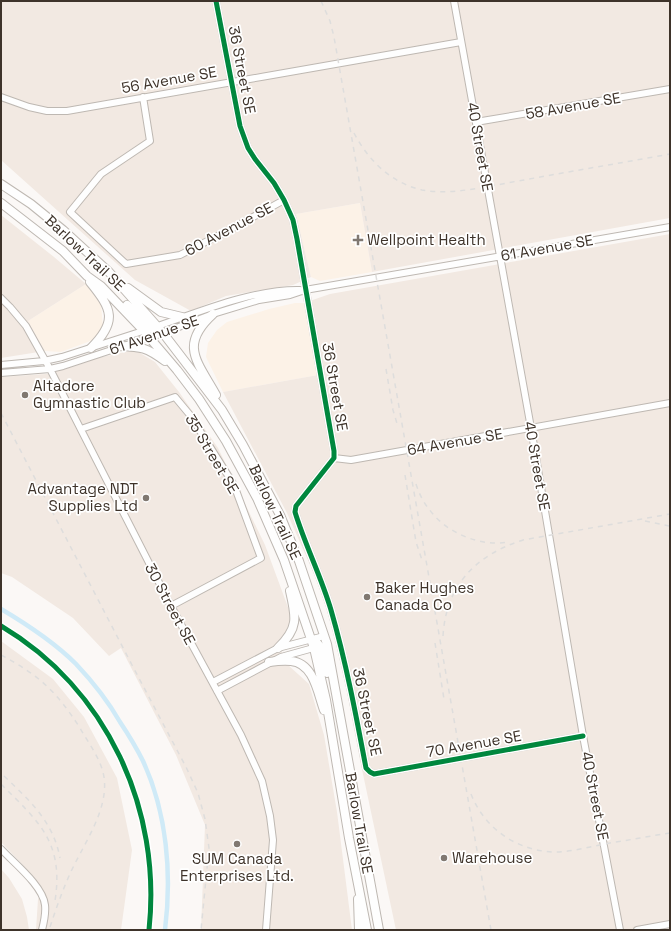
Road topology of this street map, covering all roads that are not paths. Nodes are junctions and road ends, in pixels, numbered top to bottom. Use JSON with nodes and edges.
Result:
{"nodes":[{"id":1,"x":216,"y":1,"type":"edge"},
{"id":2,"x":454,"y":1,"type":"edge"},
{"id":3,"x":461,"y":42,"type":"junction"},
{"id":4,"x":231,"y":81,"type":"junction"},
{"id":5,"x":670,"y":89,"type":"edge"},
{"id":6,"x":1,"y":97,"type":"edge"},
{"id":7,"x":143,"y":97,"type":"junction"},
{"id":8,"x":476,"y":122,"type":"junction"},
{"id":9,"x":1,"y":178,"type":"edge"},
{"id":10,"x":1,"y":184,"type":"edge"},
{"id":11,"x":284,"y":200,"type":"junction"},
{"id":12,"x":31,"y":204,"type":"junction"},
{"id":13,"x":3,"y":206,"type":"edge"},
{"id":14,"x":670,"y":226,"type":"edge"},
{"id":15,"x":499,"y":256,"type":"junction"},
{"id":16,"x":109,"y":272,"type":"junction"},
{"id":17,"x":87,"y":276,"type":"junction"},
{"id":18,"x":306,"y":290,"type":"junction"},
{"id":19,"x":1,"y":298,"type":"edge"},
{"id":20,"x":213,"y":314,"type":"junction"},
{"id":21,"x":182,"y":317,"type":"junction"},
{"id":22,"x":151,"y":331,"type":"junction"},
{"id":23,"x":163,"y":333,"type":"junction"},
{"id":24,"x":120,"y":346,"type":"junction"},
{"id":25,"x":91,"y":348,"type":"junction"},
{"id":26,"x":44,"y":360,"type":"junction"},
{"id":27,"x":1,"y":365,"type":"edge"},
{"id":28,"x":50,"y":369,"type":"junction"},
{"id":29,"x":177,"y":370,"type":"junction"},
{"id":30,"x":1,"y":373,"type":"edge"},
{"id":31,"x":211,"y":395,"type":"junction"},
{"id":32,"x":670,"y":403,"type":"edge"},
{"id":33,"x":222,"y":410,"type":"junction"},
{"id":34,"x":530,"y":428,"type":"junction"},
{"id":35,"x":81,"y":429,"type":"junction"},
{"id":36,"x":334,"y":458,"type":"junction"},
{"id":37,"x":284,"y":560,"type":"junction"},
{"id":38,"x":170,"y":606,"type":"junction"},
{"id":39,"x":324,"y":636,"type":"junction"},
{"id":40,"x":311,"y":639,"type":"junction"},
{"id":41,"x":320,"y":646,"type":"junction"},
{"id":42,"x":278,"y":648,"type":"junction"},
{"id":43,"x":269,"y":662,"type":"junction"},
{"id":44,"x":213,"y":682,"type":"junction"},
{"id":45,"x":217,"y":691,"type":"junction"},
{"id":46,"x":330,"y":725,"type":"junction"},
{"id":47,"x":584,"y":736,"type":"junction"},
{"id":48,"x":370,"y":772,"type":"joint"},
{"id":49,"x":1,"y":849,"type":"edge"},
{"id":50,"x":357,"y":874,"type":"junction"},
{"id":51,"x":362,"y":901,"type":"junction"},
{"id":52,"x":375,"y":905,"type":"junction"},
{"id":53,"x":670,"y":924,"type":"edge"},
{"id":54,"x":42,"y":930,"type":"edge"},
{"id":55,"x":266,"y":930,"type":"edge"},
{"id":56,"x":359,"y":930,"type":"edge"},
{"id":57,"x":368,"y":930,"type":"edge"},
{"id":58,"x":372,"y":930,"type":"edge"},
{"id":59,"x":379,"y":930,"type":"edge"},
{"id":60,"x":385,"y":930,"type":"edge"},
{"id":61,"x":620,"y":930,"type":"edge"},
{"id":62,"x":637,"y":930,"type":"edge"}],
"edges":[{"from":1,"to":4,"type":"street","name":"36 Street SE"},
{"from":2,"to":3,"type":"street","name":"40 Street SE"},
{"from":3,"to":4,"type":"street","name":"56 Avenue SE"},
{"from":3,"to":8,"type":"street","name":"40 Street SE"},
{"from":4,"to":7,"type":"street","name":"56 Avenue SE"},
{"from":4,"to":11,"type":"street","name":"36 Street SE"},
{"from":5,"to":8,"type":"street","name":"58 Avenue SE"},
{"from":6,"to":7,"type":"street","name":"56 Avenue SE"},
{"from":7,"to":11,"type":"street","name":"60 Avenue SE"},
{"from":8,"to":15,"type":"street","name":"40 Street SE"},
{"from":9,"to":12,"type":"main road"},
{"from":10,"to":12,"type":"main road","name":"Barlow Trail SE"},
{"from":11,"to":18,"type":"street","name":"36 Street SE"},
{"from":12,"to":16,"type":"main road","name":"Barlow Trail SE"},
{"from":13,"to":17,"type":"main road","name":"Barlow Trail SE"},
{"from":14,"to":15,"type":"street","name":"61 Avenue SE"},
{"from":15,"to":18,"type":"street","name":"61 Avenue SE"},
{"from":15,"to":34,"type":"street","name":"40 Street SE"},
{"from":16,"to":21,"type":"main road"},
{"from":16,"to":22,"type":"main road","name":"Barlow Trail SE"},
{"from":17,"to":22,"type":"main road","name":"Barlow Trail SE"},
{"from":17,"to":25,"type":"main road"},
{"from":18,"to":20,"type":"street","name":"61 Avenue SE"},
{"from":18,"to":21,"type":"street","name":"61 Avenue SE"},
{"from":18,"to":36,"type":"street","name":"36 Street SE"},
{"from":19,"to":26,"type":"street","name":"30 Street SE"},
{"from":20,"to":23,"type":"street","name":"61 Avenue SE"},
{"from":20,"to":33,"type":"main road"},
{"from":21,"to":22,"type":"street","name":"61 Avenue SE"},
{"from":22,"to":23,"type":"main road","name":"Barlow Trail SE"},
{"from":22,"to":24,"type":"street","name":"61 Avenue SE"},
{"from":22,"to":25,"type":"street","name":"61 Avenue SE"},
{"from":22,"to":29,"type":"main road","name":"Barlow Trail SE"},
{"from":22,"to":31,"type":"main road"},
{"from":23,"to":31,"type":"main road","name":"Barlow Trail SE"},
{"from":24,"to":28,"type":"street","name":"61 Avenue SE"},
{"from":24,"to":29,"type":"main road"},
{"from":25,"to":26,"type":"street","name":"61 Avenue SE"},
{"from":26,"to":27,"type":"street","name":"61 Avenue SE"},
{"from":26,"to":28,"type":"street","name":"30 Street SE"},
{"from":28,"to":30,"type":"street","name":"61 Avenue SE"},
{"from":28,"to":35,"type":"street","name":"30 Street SE"},
{"from":29,"to":37,"type":"main road","name":"Barlow Trail SE"},
{"from":31,"to":33,"type":"main road","name":"Barlow Trail SE"},
{"from":32,"to":34,"type":"street","name":"64 Avenue SE"},
{"from":33,"to":39,"type":"main road","name":"Barlow Trail SE"},
{"from":34,"to":36,"type":"street","name":"64 Avenue SE"},
{"from":34,"to":47,"type":"street","name":"40 Street SE"},
{"from":35,"to":38,"type":"street","name":"30 Street SE"},
{"from":35,"to":38,"type":"street","name":"35 Street SE"},
{"from":36,"to":48,"type":"street","name":"36 Street SE"},
{"from":37,"to":40,"type":"main road","name":"Barlow Trail SE"},
{"from":37,"to":42,"type":"main road"},
{"from":38,"to":44,"type":"street","name":"30 Street SE"},
{"from":39,"to":40,"type":"street"},
{"from":39,"to":41,"type":"main road","name":"Barlow Trail SE"},
{"from":40,"to":41,"type":"main road","name":"Barlow Trail SE"},
{"from":40,"to":42,"type":"street"},
{"from":41,"to":43,"type":"street"},
{"from":41,"to":46,"type":"main road","name":"Barlow Trail SE"},
{"from":41,"to":52,"type":"main road","name":"Barlow Trail SE"},
{"from":42,"to":44,"type":"street"},
{"from":43,"to":45,"type":"street"},
{"from":43,"to":46,"type":"main road"},
{"from":44,"to":45,"type":"street","name":"30 Street SE"},
{"from":45,"to":55,"type":"street","name":"30 Street SE"},
{"from":46,"to":50,"type":"main road","name":"Barlow Trail SE"},
{"from":47,"to":48,"type":"street","name":"70 Avenue SE"},
{"from":47,"to":61,"type":"street","name":"40 Street SE"},
{"from":49,"to":54,"type":"street"},
{"from":50,"to":51,"type":"main road","name":"Barlow Trail SE"},
{"from":50,"to":56,"type":"main road"},
{"from":51,"to":57,"type":"main road","name":"Barlow Trail SE"},
{"from":51,"to":58,"type":"main road"},
{"from":52,"to":59,"type":"main road","name":"Barlow Trail SE"},
{"from":52,"to":60,"type":"main road"},
{"from":53,"to":62,"type":"street"}]}
